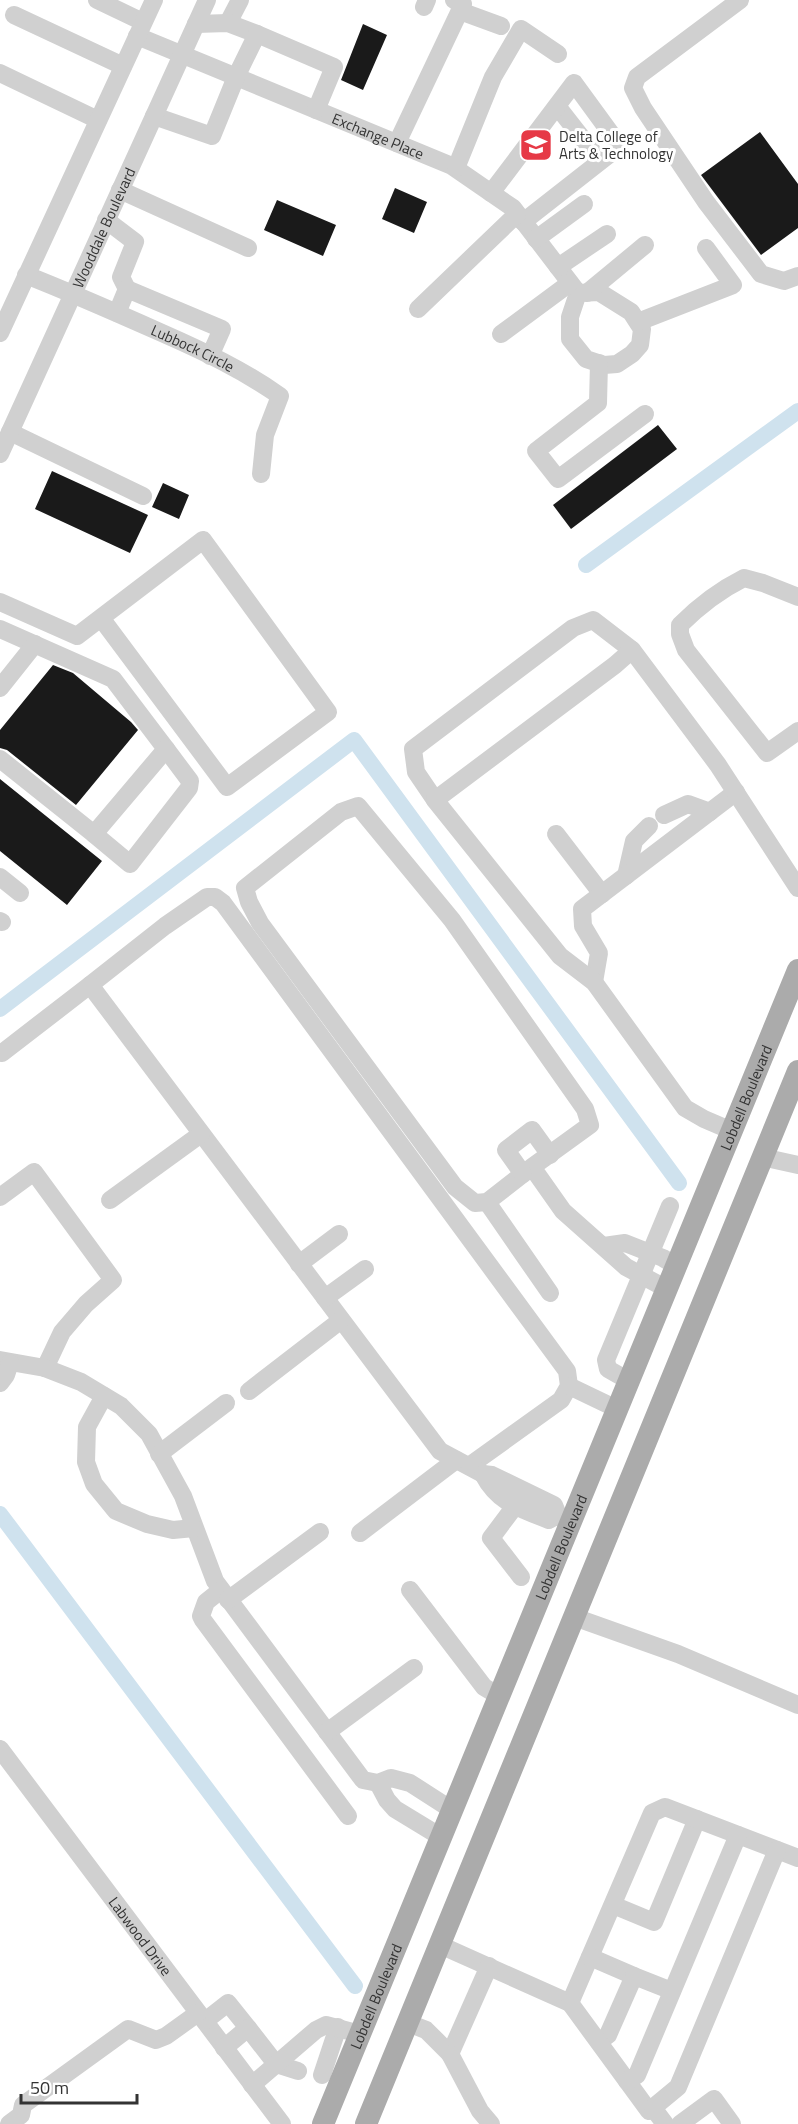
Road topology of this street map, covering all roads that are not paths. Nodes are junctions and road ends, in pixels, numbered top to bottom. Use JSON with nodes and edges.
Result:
{"nodes":[{"id":1,"x":97,"y":0,"type":"edge"},
{"id":2,"x":153,"y":0,"type":"edge"},
{"id":3,"x":207,"y":0,"type":"edge"},
{"id":4,"x":240,"y":0,"type":"edge"},
{"id":5,"x":740,"y":0,"type":"edge"},
{"id":6,"x":457,"y":5,"type":"edge"},
{"id":7,"x":14,"y":15,"type":"dead end"},
{"id":8,"x":228,"y":23,"type":"junction"},
{"id":9,"x":196,"y":24,"type":"junction"},
{"id":10,"x":501,"y":26,"type":"dead end"},
{"id":11,"x":140,"y":29,"type":"junction"},
{"id":12,"x":257,"y":34,"type":"junction"},
{"id":13,"x":558,"y":54,"type":"dead end"},
{"id":14,"x":182,"y":55,"type":"junction"},
{"id":15,"x":123,"y":66,"type":"junction"},
{"id":16,"x":0,"y":73,"type":"edge"},
{"id":17,"x":236,"y":77,"type":"junction"},
{"id":18,"x":557,"y":105,"type":"junction"},
{"id":19,"x":316,"y":110,"type":"junction"},
{"id":20,"x":154,"y":116,"type":"junction"},
{"id":21,"x":98,"y":120,"type":"junction"},
{"id":22,"x":397,"y":143,"type":"junction"},
{"id":23,"x":600,"y":161,"type":"junction"},
{"id":24,"x":456,"y":168,"type":"junction"},
{"id":25,"x":120,"y":190,"type":"junction"},
{"id":26,"x":491,"y":193,"type":"junction"},
{"id":27,"x":584,"y":204,"type":"dead end"},
{"id":28,"x":520,"y":218,"type":"junction"},
{"id":29,"x":106,"y":220,"type":"junction"},
{"id":30,"x":607,"y":234,"type":"dead end"},
{"id":31,"x":536,"y":238,"type":"junction"},
{"id":32,"x":645,"y":245,"type":"dead end"},
{"id":33,"x":248,"y":248,"type":"dead end"},
{"id":34,"x":706,"y":248,"type":"dead end"},
{"id":35,"x":558,"y":267,"type":"junction"},
{"id":36,"x":26,"y":274,"type":"junction"},
{"id":37,"x":798,"y":276,"type":"edge"},
{"id":38,"x":127,"y":289,"type":"junction"},
{"id":39,"x":578,"y":290,"type":"junction"},
{"id":40,"x":73,"y":294,"type":"junction"},
{"id":41,"x":418,"y":309,"type":"dead end"},
{"id":42,"x":117,"y":313,"type":"junction"},
{"id":43,"x":638,"y":322,"type":"junction"},
{"id":44,"x":2,"y":323,"type":"edge"},
{"id":45,"x":501,"y":334,"type":"dead end"},
{"id":46,"x":210,"y":356,"type":"junction"},
{"id":47,"x":599,"y":363,"type":"junction"},
{"id":48,"x":645,"y":414,"type":"dead end"},
{"id":49,"x":4,"y":441,"type":"edge"},
{"id":50,"x":261,"y":474,"type":"dead end"},
{"id":51,"x":143,"y":496,"type":"dead end"},
{"id":52,"x":798,"y":597,"type":"edge"},
{"id":53,"x":0,"y":602,"type":"edge"},
{"id":54,"x":101,"y":618,"type":"junction"},
{"id":55,"x":0,"y":629,"type":"edge"},
{"id":56,"x":35,"y":644,"type":"junction"},
{"id":57,"x":632,"y":650,"type":"junction"},
{"id":58,"x":0,"y":688,"type":"edge"},
{"id":59,"x":798,"y":730,"type":"edge"},
{"id":60,"x":166,"y":748,"type":"junction"},
{"id":61,"x":0,"y":759,"type":"edge"},
{"id":62,"x":736,"y":792,"type":"junction"},
{"id":63,"x":435,"y":800,"type":"junction"},
{"id":64,"x":710,"y":812,"type":"junction"},
{"id":65,"x":664,"y":815,"type":"dead end"},
{"id":66,"x":649,"y":826,"type":"dead end"},
{"id":67,"x":94,"y":834,"type":"junction"},
{"id":68,"x":556,"y":834,"type":"dead end"},
{"id":69,"x":626,"y":876,"type":"junction"},
{"id":70,"x":0,"y":877,"type":"edge"},
{"id":71,"x":798,"y":888,"type":"edge"},
{"id":72,"x":20,"y":893,"type":"dead end"},
{"id":73,"x":602,"y":894,"type":"junction"},
{"id":74,"x":798,"y":970,"type":"edge"},
{"id":75,"x":594,"y":982,"type":"junction"},
{"id":76,"x":90,"y":986,"type":"junction"},
{"id":77,"x":2,"y":1053,"type":"dead end"},
{"id":78,"x":798,"y":1071,"type":"edge"},
{"id":79,"x":732,"y":1131,"type":"junction"},
{"id":80,"x":201,"y":1134,"type":"junction"},
{"id":81,"x":550,"y":1155,"type":"junction"},
{"id":82,"x":762,"y":1158,"type":"junction"},
{"id":83,"x":798,"y":1165,"type":"edge"},
{"id":84,"x":528,"y":1170,"type":"junction"},
{"id":85,"x":0,"y":1197,"type":"edge"},
{"id":86,"x":110,"y":1200,"type":"dead end"},
{"id":87,"x":487,"y":1202,"type":"junction"},
{"id":88,"x":670,"y":1206,"type":"dead end"},
{"id":89,"x":339,"y":1234,"type":"dead end"},
{"id":90,"x":604,"y":1246,"type":"junction"},
{"id":91,"x":650,"y":1253,"type":"junction"},
{"id":92,"x":299,"y":1264,"type":"junction"},
{"id":93,"x":676,"y":1266,"type":"junction"},
{"id":94,"x":365,"y":1269,"type":"dead end"},
{"id":95,"x":641,"y":1275,"type":"junction"},
{"id":96,"x":667,"y":1289,"type":"junction"},
{"id":97,"x":550,"y":1293,"type":"dead end"},
{"id":98,"x":325,"y":1298,"type":"junction"},
{"id":99,"x":341,"y":1320,"type":"junction"},
{"id":100,"x":5,"y":1361,"type":"edge"},
{"id":101,"x":45,"y":1368,"type":"junction"},
{"id":102,"x":629,"y":1381,"type":"junction"},
{"id":103,"x":0,"y":1383,"type":"edge"},
{"id":104,"x":569,"y":1386,"type":"junction"},
{"id":105,"x":249,"y":1392,"type":"dead end"},
{"id":106,"x":104,"y":1396,"type":"junction"},
{"id":107,"x":226,"y":1403,"type":"dead end"},
{"id":108,"x":617,"y":1409,"type":"junction"},
{"id":109,"x":159,"y":1454,"type":"junction"},
{"id":110,"x":470,"y":1467,"type":"junction"},
{"id":111,"x":519,"y":1500,"type":"junction"},
{"id":112,"x":565,"y":1518,"type":"junction"},
{"id":113,"x":194,"y":1528,"type":"junction"},
{"id":114,"x":320,"y":1532,"type":"dead end"},
{"id":115,"x":360,"y":1533,"type":"dead end"},
{"id":116,"x":521,"y":1577,"type":"dead end"},
{"id":117,"x":410,"y":1590,"type":"dead end"},
{"id":118,"x":225,"y":1595,"type":"junction"},
{"id":119,"x":538,"y":1602,"type":"junction"},
{"id":120,"x":574,"y":1617,"type":"junction"},
{"id":121,"x":414,"y":1668,"type":"dead end"},
{"id":122,"x":290,"y":1683,"type":"junction"},
{"id":123,"x":499,"y":1696,"type":"junction"},
{"id":124,"x":264,"y":1703,"type":"junction"},
{"id":125,"x":798,"y":1705,"type":"edge"},
{"id":126,"x":327,"y":1732,"type":"junction"},
{"id":127,"x":0,"y":1749,"type":"edge"},
{"id":128,"x":378,"y":1783,"type":"junction"},
{"id":129,"x":452,"y":1810,"type":"junction"},
{"id":130,"x":348,"y":1816,"type":"dead end"},
{"id":131,"x":697,"y":1819,"type":"junction"},
{"id":132,"x":738,"y":1835,"type":"junction"},
{"id":133,"x":441,"y":1837,"type":"junction"},
{"id":134,"x":777,"y":1850,"type":"junction"},
{"id":135,"x":798,"y":1858,"type":"edge"},
{"id":136,"x":431,"y":1861,"type":"junction"},
{"id":137,"x":468,"y":1876,"type":"junction"},
{"id":138,"x":613,"y":1905,"type":"junction"},
{"id":139,"x":440,"y":1945,"type":"junction"},
{"id":140,"x":590,"y":1957,"type":"junction"},
{"id":141,"x":489,"y":1966,"type":"junction"},
{"id":142,"x":634,"y":1976,"type":"junction"},
{"id":143,"x":672,"y":1991,"type":"junction"},
{"id":144,"x":570,"y":2003,"type":"junction"},
{"id":145,"x":201,"y":2017,"type":"junction"},
{"id":146,"x":408,"y":2023,"type":"junction"},
{"id":147,"x":338,"y":2027,"type":"junction"},
{"id":148,"x":248,"y":2028,"type":"junction"},
{"id":149,"x":360,"y":2034,"type":"junction"},
{"id":150,"x":599,"y":2042,"type":"junction"},
{"id":151,"x":224,"y":2048,"type":"junction"},
{"id":152,"x":450,"y":2054,"type":"junction"},
{"id":153,"x":276,"y":2064,"type":"junction"},
{"id":154,"x":318,"y":2076,"type":"junction"},
{"id":155,"x":627,"y":2081,"type":"junction"},
{"id":156,"x":252,"y":2085,"type":"junction"},
{"id":157,"x":653,"y":2108,"type":"junction"},
{"id":158,"x":9,"y":2124,"type":"edge"},
{"id":159,"x":282,"y":2124,"type":"edge"},
{"id":160,"x":323,"y":2124,"type":"edge"},
{"id":161,"x":366,"y":2124,"type":"edge"},
{"id":162,"x":491,"y":2124,"type":"edge"},
{"id":163,"x":665,"y":2124,"type":"edge"},
{"id":164,"x":680,"y":2124,"type":"edge"},
{"id":165,"x":732,"y":2124,"type":"edge"}],
"edges":[{"from":1,"to":11,"type":"street","name":"Exchange Place"},
{"from":2,"to":11,"type":"street"},
{"from":3,"to":9,"type":"street","name":"Wooddale Boulevard"},
{"from":4,"to":8,"type":"street"},
{"from":5,"to":37,"type":"street"},
{"from":6,"to":10,"type":"street"},
{"from":6,"to":22,"type":"street"},
{"from":7,"to":15,"type":"street"},
{"from":8,"to":9,"type":"street"},
{"from":8,"to":12,"type":"street"},
{"from":9,"to":14,"type":"street","name":"Wooddale Boulevard"},
{"from":11,"to":14,"type":"street","name":"Exchange Place"},
{"from":11,"to":15,"type":"street"},
{"from":12,"to":17,"type":"street"},
{"from":12,"to":19,"type":"street"},
{"from":13,"to":24,"type":"street"},
{"from":14,"to":17,"type":"street","name":"Exchange Place"},
{"from":14,"to":20,"type":"street","name":"Wooddale Boulevard"},
{"from":15,"to":21,"type":"street"},
{"from":16,"to":21,"type":"street"},
{"from":17,"to":19,"type":"street","name":"Exchange Place"},
{"from":17,"to":20,"type":"street"},
{"from":18,"to":23,"type":"street"},
{"from":18,"to":23,"type":"street"},
{"from":18,"to":26,"type":"street"},
{"from":19,"to":22,"type":"street","name":"Exchange Place"},
{"from":20,"to":25,"type":"street","name":"Wooddale Boulevard"},
{"from":21,"to":36,"type":"street"},
{"from":22,"to":24,"type":"street","name":"Exchange Place"},
{"from":23,"to":28,"type":"street"},
{"from":24,"to":26,"type":"street","name":"Exchange Place"},
{"from":25,"to":29,"type":"street","name":"Wooddale Boulevard"},
{"from":25,"to":33,"type":"street"},
{"from":26,"to":28,"type":"street","name":"Exchange Place"},
{"from":27,"to":31,"type":"street"},
{"from":28,"to":31,"type":"street","name":"Exchange Place"},
{"from":28,"to":41,"type":"street"},
{"from":29,"to":38,"type":"street"},
{"from":29,"to":40,"type":"street","name":"Wooddale Boulevard"},
{"from":30,"to":35,"type":"street"},
{"from":31,"to":35,"type":"street","name":"Exchange Place"},
{"from":32,"to":39,"type":"street"},
{"from":34,"to":43,"type":"street"},
{"from":35,"to":39,"type":"street","name":"Exchange Place"},
{"from":36,"to":40,"type":"street","name":"Lubbock Circle"},
{"from":36,"to":44,"type":"street"},
{"from":38,"to":42,"type":"street"},
{"from":38,"to":46,"type":"street"},
{"from":39,"to":43,"type":"street"},
{"from":39,"to":45,"type":"street"},
{"from":39,"to":47,"type":"street"},
{"from":40,"to":42,"type":"street","name":"Lubbock Circle"},
{"from":40,"to":49,"type":"street","name":"Wooddale Boulevard"},
{"from":42,"to":46,"type":"street","name":"Lubbock Circle"},
{"from":43,"to":47,"type":"street"},
{"from":46,"to":50,"type":"street","name":"Lubbock Circle"},
{"from":47,"to":48,"type":"street"},
{"from":49,"to":51,"type":"street"},
{"from":52,"to":59,"type":"street"},
{"from":53,"to":54,"type":"street"},
{"from":54,"to":54,"type":"street"},
{"from":55,"to":56,"type":"street"},
{"from":56,"to":58,"type":"street"},
{"from":56,"to":60,"type":"street"},
{"from":57,"to":62,"type":"street"},
{"from":57,"to":63,"type":"street"},
{"from":57,"to":63,"type":"street"},
{"from":60,"to":67,"type":"street"},
{"from":60,"to":67,"type":"street"},
{"from":61,"to":67,"type":"street"},
{"from":62,"to":64,"type":"street"},
{"from":62,"to":71,"type":"street"},
{"from":63,"to":75,"type":"street"},
{"from":64,"to":65,"type":"street"},
{"from":64,"to":69,"type":"street"},
{"from":66,"to":69,"type":"street"},
{"from":68,"to":73,"type":"street"},
{"from":69,"to":73,"type":"street"},
{"from":70,"to":72,"type":"street"},
{"from":73,"to":75,"type":"street"},
{"from":74,"to":79,"type":"main road","name":"Lobdell Boulevard"},
{"from":75,"to":79,"type":"street"},
{"from":76,"to":77,"type":"street"},
{"from":76,"to":80,"type":"street"},
{"from":76,"to":104,"type":"street"},
{"from":78,"to":82,"type":"main road"},
{"from":79,"to":93,"type":"main road","name":"Lobdell Boulevard"},
{"from":80,"to":86,"type":"street"},
{"from":80,"to":92,"type":"street"},
{"from":81,"to":84,"type":"street"},
{"from":81,"to":84,"type":"street"},
{"from":81,"to":87,"type":"street"},
{"from":82,"to":83,"type":"street"},
{"from":82,"to":120,"type":"main road"},
{"from":84,"to":87,"type":"street"},
{"from":84,"to":90,"type":"street"},
{"from":85,"to":101,"type":"street"},
{"from":87,"to":97,"type":"street"},
{"from":88,"to":91,"type":"street"},
{"from":89,"to":92,"type":"street"},
{"from":90,"to":91,"type":"street"},
{"from":90,"to":95,"type":"street"},
{"from":91,"to":93,"type":"street"},
{"from":91,"to":95,"type":"street"},
{"from":92,"to":98,"type":"street"},
{"from":93,"to":96,"type":"main road","name":"Lobdell Boulevard"},
{"from":94,"to":98,"type":"street"},
{"from":95,"to":96,"type":"street"},
{"from":95,"to":102,"type":"street"},
{"from":96,"to":102,"type":"main road","name":"Lobdell Boulevard"},
{"from":98,"to":99,"type":"street"},
{"from":99,"to":105,"type":"street"},
{"from":99,"to":110,"type":"street"},
{"from":100,"to":101,"type":"street"},
{"from":100,"to":103,"type":"street"},
{"from":101,"to":106,"type":"street"},
{"from":102,"to":108,"type":"main road","name":"Lobdell Boulevard"},
{"from":104,"to":108,"type":"street"},
{"from":104,"to":110,"type":"street"},
{"from":106,"to":109,"type":"street"},
{"from":106,"to":113,"type":"street"},
{"from":107,"to":109,"type":"street"},
{"from":108,"to":112,"type":"main road","name":"Lobdell Boulevard"},
{"from":109,"to":113,"type":"street"},
{"from":110,"to":111,"type":"street"},
{"from":110,"to":115,"type":"street"},
{"from":111,"to":112,"type":"street"},
{"from":111,"to":116,"type":"street"},
{"from":112,"to":119,"type":"main road","name":"Lobdell Boulevard"},
{"from":113,"to":118,"type":"street"},
{"from":114,"to":118,"type":"street"},
{"from":117,"to":123,"type":"street"},
{"from":118,"to":122,"type":"street"},
{"from":118,"to":124,"type":"street"},
{"from":119,"to":120,"type":"main road"},
{"from":119,"to":123,"type":"main road","name":"Lobdell Boulevard"},
{"from":120,"to":125,"type":"street"},
{"from":120,"to":137,"type":"main road"},
{"from":121,"to":126,"type":"street"},
{"from":122,"to":124,"type":"street"},
{"from":122,"to":126,"type":"street"},
{"from":123,"to":129,"type":"main road","name":"Lobdell Boulevard"},
{"from":124,"to":130,"type":"street"},
{"from":126,"to":128,"type":"street"},
{"from":127,"to":145,"type":"street","name":"Labwood Drive"},
{"from":128,"to":129,"type":"street"},
{"from":128,"to":133,"type":"street"},
{"from":129,"to":133,"type":"main road","name":"Lobdell Boulevard"},
{"from":131,"to":132,"type":"street"},
{"from":131,"to":138,"type":"street"},
{"from":131,"to":138,"type":"street"},
{"from":132,"to":134,"type":"street"},
{"from":132,"to":143,"type":"street"},
{"from":133,"to":136,"type":"main road","name":"Lobdell Boulevard"},
{"from":134,"to":135,"type":"street"},
{"from":134,"to":157,"type":"street"},
{"from":136,"to":137,"type":"main road"},
{"from":136,"to":149,"type":"main road","name":"Lobdell Boulevard"},
{"from":137,"to":139,"type":"main road"},
{"from":138,"to":140,"type":"street"},
{"from":139,"to":141,"type":"street"},
{"from":139,"to":146,"type":"main road"},
{"from":140,"to":142,"type":"street"},
{"from":140,"to":144,"type":"street"},
{"from":141,"to":144,"type":"street"},
{"from":141,"to":152,"type":"street"},
{"from":142,"to":143,"type":"street"},
{"from":142,"to":150,"type":"street"},
{"from":143,"to":155,"type":"street"},
{"from":144,"to":150,"type":"street"},
{"from":145,"to":148,"type":"street"},
{"from":145,"to":151,"type":"street","name":"Labwood Drive"},
{"from":145,"to":158,"type":"street"},
{"from":146,"to":152,"type":"street"},
{"from":146,"to":161,"type":"main road"},
{"from":147,"to":149,"type":"street"},
{"from":147,"to":153,"type":"street"},
{"from":147,"to":154,"type":"street"},
{"from":148,"to":151,"type":"street"},
{"from":148,"to":153,"type":"street"},
{"from":149,"to":154,"type":"main road","name":"Lobdell Boulevard"},
{"from":150,"to":155,"type":"street"},
{"from":151,"to":156,"type":"street","name":"Labwood Drive"},
{"from":152,"to":162,"type":"street"},
{"from":153,"to":154,"type":"street"},
{"from":153,"to":156,"type":"street"},
{"from":154,"to":160,"type":"main road","name":"Lobdell Boulevard"},
{"from":155,"to":157,"type":"street"},
{"from":156,"to":159,"type":"street","name":"Labwood Drive"},
{"from":157,"to":163,"type":"street"},
{"from":164,"to":165,"type":"street"}]}
